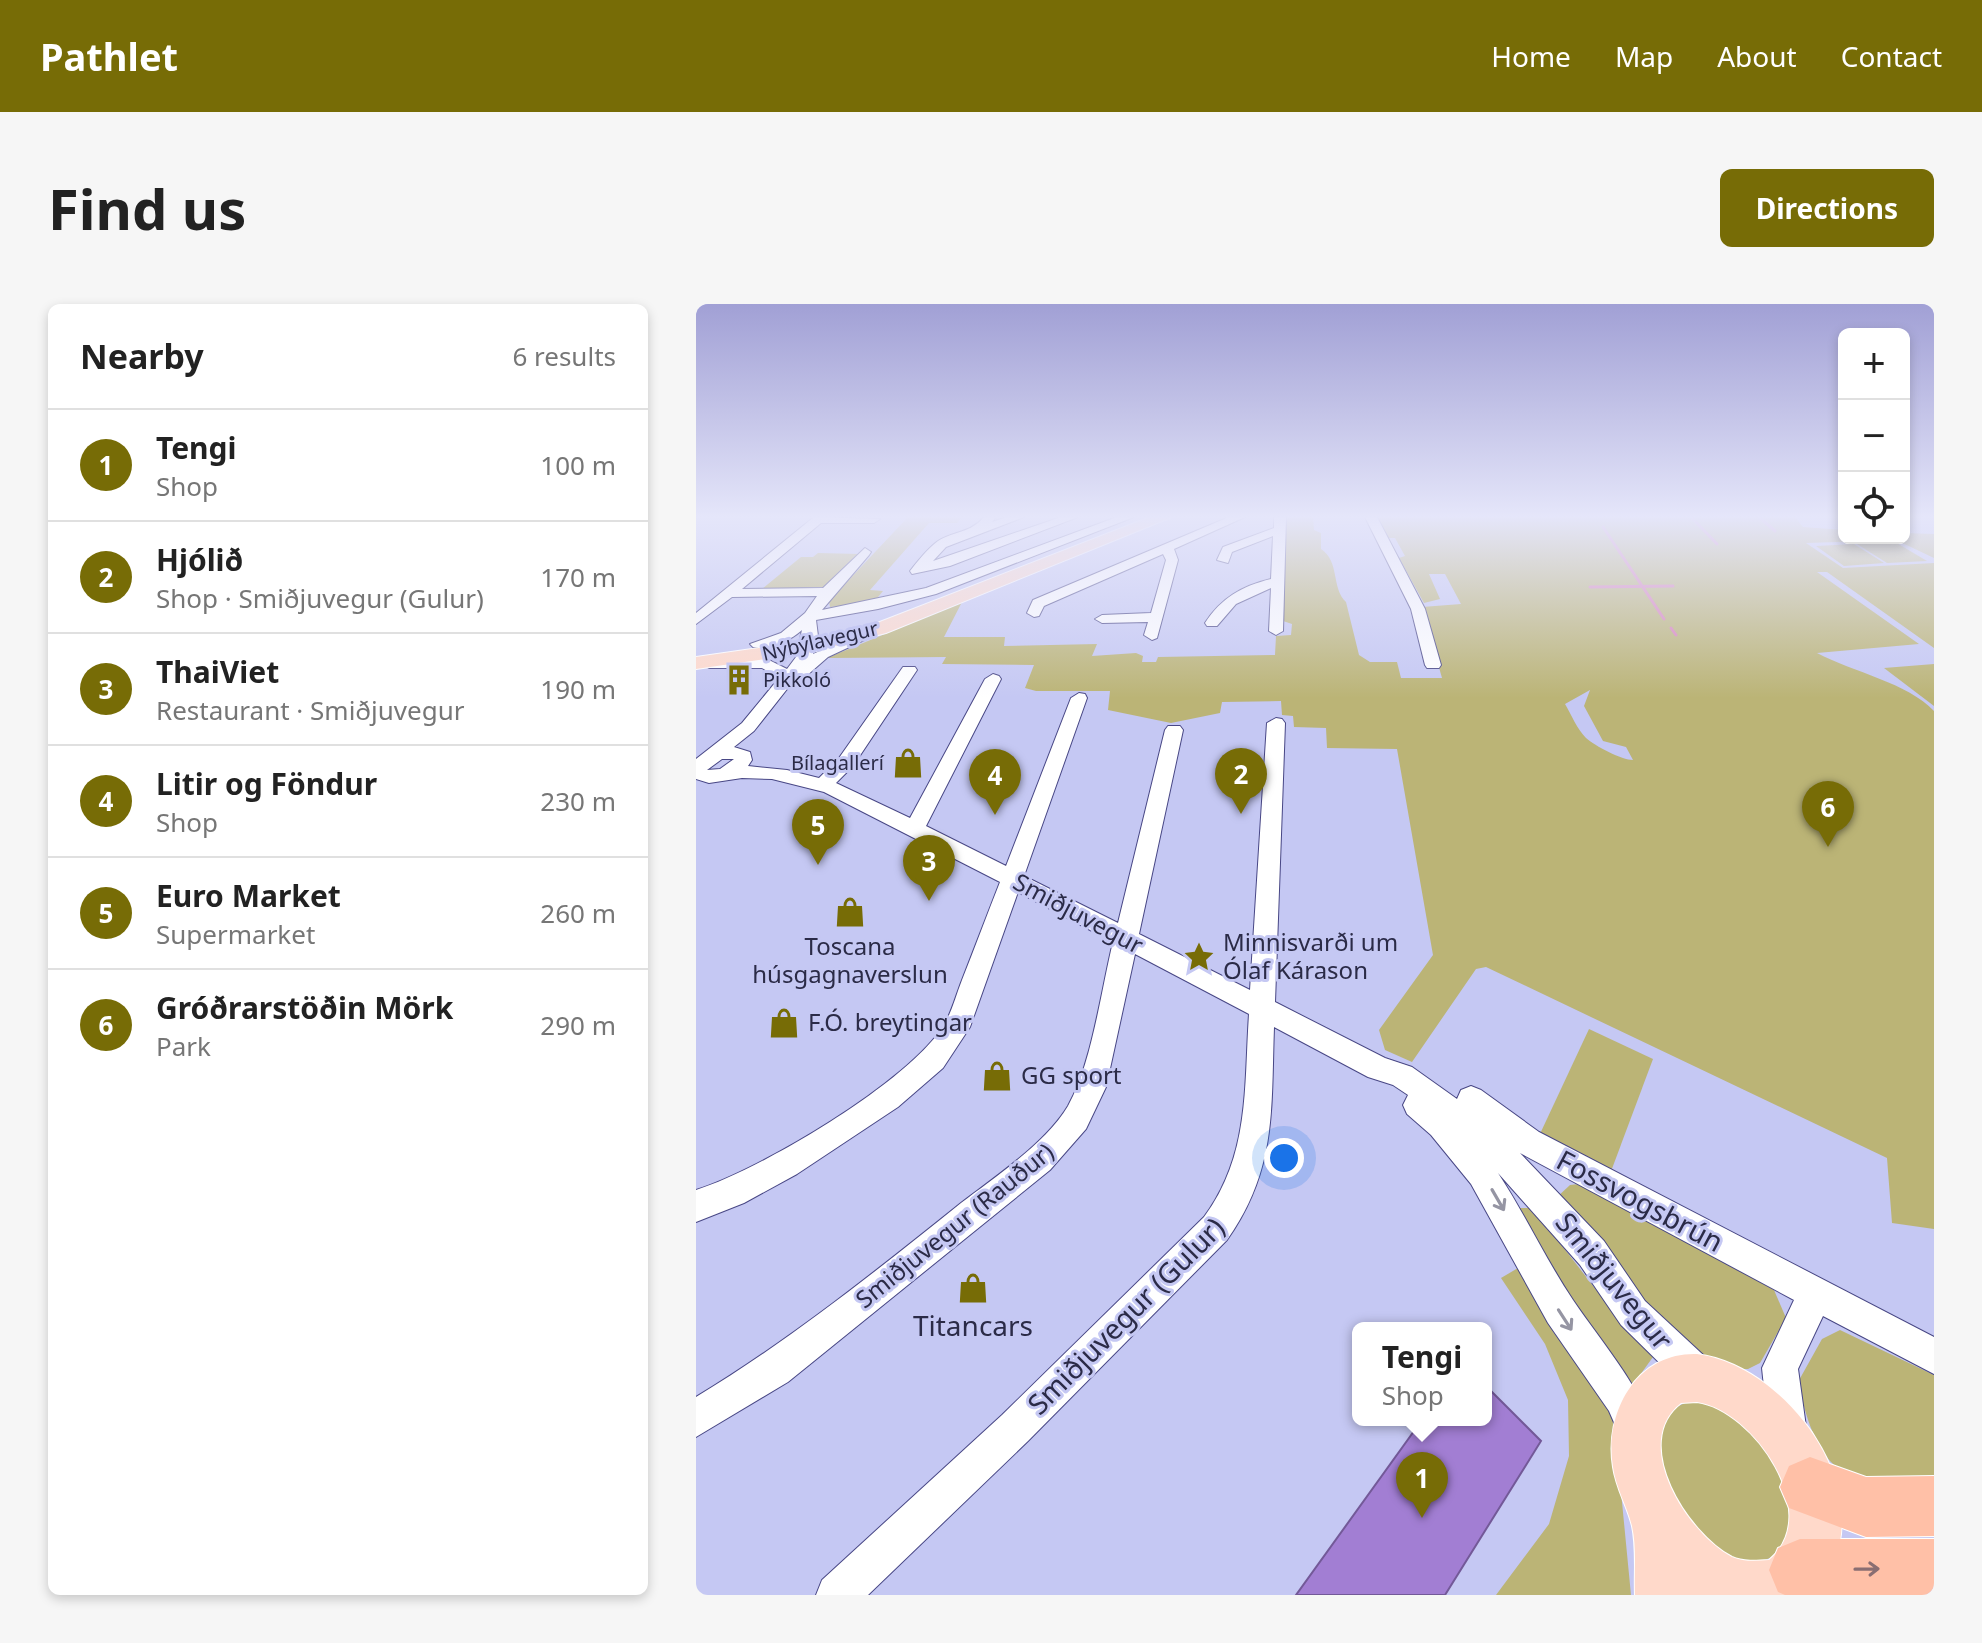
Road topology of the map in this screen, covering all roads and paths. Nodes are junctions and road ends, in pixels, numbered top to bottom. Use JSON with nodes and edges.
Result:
{"nodes":[{"id":1,"x":747,"y":577,"type":"edge"},
{"id":2,"x":841,"y":577,"type":"edge"},
{"id":3,"x":912,"y":577,"type":"edge"},
{"id":4,"x":960,"y":577,"type":"edge"},
{"id":5,"x":990,"y":577,"type":"edge"},
{"id":6,"x":1011,"y":577,"type":"edge"},
{"id":7,"x":1100,"y":577,"type":"edge"},
{"id":8,"x":1167,"y":577,"type":"edge"},
{"id":9,"x":1277,"y":577,"type":"edge"},
{"id":10,"x":1402,"y":577,"type":"edge"},
{"id":11,"x":1277,"y":582,"type":"junction"},
{"id":12,"x":827,"y":592,"type":"junction"},
{"id":13,"x":728,"y":593,"type":"junction"},
{"id":14,"x":894,"y":601,"type":"junction"},
{"id":15,"x":1034,"y":613,"type":"dead end"},
{"id":16,"x":1157,"y":617,"type":"junction"},
{"id":17,"x":1102,"y":619,"type":"dead end"},
{"id":18,"x":696,"y":620,"type":"edge"},
{"id":19,"x":1212,"y":623,"type":"dead end"},
{"id":20,"x":879,"y":629,"type":"junction"},
{"id":21,"x":1276,"y":631,"type":"dead end"},
{"id":22,"x":1152,"y":635,"type":"dead end"},
{"id":23,"x":803,"y":638,"type":"junction"},
{"id":24,"x":698,"y":659,"type":"edge"},
{"id":25,"x":1433,"y":665,"type":"dead end"},
{"id":26,"x":909,"y":670,"type":"dead end"},
{"id":27,"x":993,"y":679,"type":"dead end"},
{"id":28,"x":782,"y":684,"type":"junction"},
{"id":29,"x":1079,"y":698,"type":"dead end"},
{"id":30,"x":1276,"y":723,"type":"dead end"},
{"id":31,"x":748,"y":727,"type":"junction"},
{"id":32,"x":1174,"y":730,"type":"dead end"},
{"id":33,"x":743,"y":758,"type":"junction"},
{"id":34,"x":699,"y":769,"type":"edge"},
{"id":35,"x":724,"y":774,"type":"junction"},
{"id":36,"x":774,"y":774,"type":"junction"},
{"id":37,"x":824,"y":784,"type":"junction"},
{"id":38,"x":915,"y":828,"type":"junction"},
{"id":39,"x":1013,"y":879,"type":"junction"},
{"id":40,"x":1126,"y":940,"type":"junction"},
{"id":41,"x":1264,"y":1009,"type":"junction"},
{"id":42,"x":1378,"y":1068,"type":"junction"},
{"id":43,"x":1471,"y":1099,"type":"dead end"},
{"id":44,"x":696,"y":1206,"type":"edge"},
{"id":45,"x":1816,"y":1293,"type":"junction"},
{"id":46,"x":1934,"y":1356,"type":"edge"},
{"id":47,"x":1780,"y":1368,"type":"junction"},
{"id":48,"x":1714,"y":1381,"type":"junction"},
{"id":49,"x":696,"y":1418,"type":"edge"},
{"id":50,"x":1637,"y":1433,"type":"junction"},
{"id":51,"x":1800,"y":1464,"type":"junction"},
{"id":52,"x":1934,"y":1506,"type":"edge"},
{"id":53,"x":1658,"y":1521,"type":"junction"},
{"id":54,"x":1934,"y":1570,"type":"edge"},
{"id":55,"x":1781,"y":1584,"type":"edge"},
{"id":56,"x":837,"y":1595,"type":"edge"},
{"id":57,"x":1663,"y":1595,"type":"edge"}],
"edges":[{"from":1,"to":13,"type":"street"},
{"from":2,"to":12,"type":"street"},
{"from":3,"to":14,"type":"street"},
{"from":4,"to":14,"type":"street"},
{"from":5,"to":23,"type":"main road","name":"Nýbýlavegur"},
{"from":6,"to":20,"type":"main road","name":"Nýbýlavegur"},
{"from":7,"to":15,"type":"street"},
{"from":8,"to":16,"type":"street"},
{"from":9,"to":11,"type":"street"},
{"from":10,"to":25,"type":"street"},
{"from":11,"to":19,"type":"street"},
{"from":11,"to":21,"type":"street"},
{"from":12,"to":13,"type":"street"},
{"from":12,"to":23,"type":"street"},
{"from":13,"to":18,"type":"street"},
{"from":14,"to":23,"type":"street"},
{"from":16,"to":17,"type":"street"},
{"from":16,"to":22,"type":"street"},
{"from":20,"to":23,"type":"main road","name":"Nýbýlavegur"},
{"from":20,"to":28,"type":"street"},
{"from":23,"to":24,"type":"main road","name":"Nýbýlavegur"},
{"from":23,"to":24,"type":"main road","name":"Nýbýlavegur"},
{"from":23,"to":28,"type":"street"},
{"from":24,"to":28,"type":"street"},
{"from":26,"to":37,"type":"street"},
{"from":27,"to":38,"type":"street"},
{"from":28,"to":31,"type":"street"},
{"from":29,"to":39,"type":"street"},
{"from":30,"to":41,"type":"street","name":"Smiðjuvegur (Gulur)"},
{"from":31,"to":33,"type":"street"},
{"from":31,"to":34,"type":"street"},
{"from":32,"to":40,"type":"street","name":"Smiðjuvegur (Rauður)"},
{"from":33,"to":34,"type":"street"},
{"from":33,"to":35,"type":"street"},
{"from":33,"to":36,"type":"street","name":"Smiðjuvegur"},
{"from":34,"to":35,"type":"street"},
{"from":35,"to":36,"type":"street","name":"Smiðjuvegur"},
{"from":36,"to":37,"type":"street","name":"Smiðjuvegur"},
{"from":37,"to":38,"type":"street","name":"Smiðjuvegur"},
{"from":38,"to":39,"type":"street","name":"Smiðjuvegur"},
{"from":39,"to":40,"type":"street","name":"Smiðjuvegur"},
{"from":39,"to":44,"type":"street"},
{"from":40,"to":41,"type":"street","name":"Smiðjuvegur"},
{"from":40,"to":49,"type":"street","name":"Smiðjuvegur (Rauður)"},
{"from":41,"to":42,"type":"street","name":"Smiðjuvegur"},
{"from":41,"to":56,"type":"street","name":"Smiðjuvegur (Gulur)"},
{"from":42,"to":48,"type":"street","name":"Smiðjuvegur"},
{"from":42,"to":50,"type":"street","name":"Smiðjuvegur","one_way":true},
{"from":43,"to":45,"type":"street","name":"Fossvogsbrún"},
{"from":45,"to":46,"type":"street","name":"Fossvogsbrún"},
{"from":45,"to":47,"type":"street"},
{"from":47,"to":48,"type":"street"},
{"from":47,"to":51,"type":"street"},
{"from":48,"to":50,"type":"main road"},
{"from":48,"to":51,"type":"main road"},
{"from":50,"to":53,"type":"main road"},
{"from":51,"to":52,"type":"highway"},
{"from":51,"to":55,"type":"main road"},
{"from":53,"to":55,"type":"main road"},
{"from":53,"to":57,"type":"main road"},
{"from":55,"to":54,"type":"highway","one_way":true}]}
